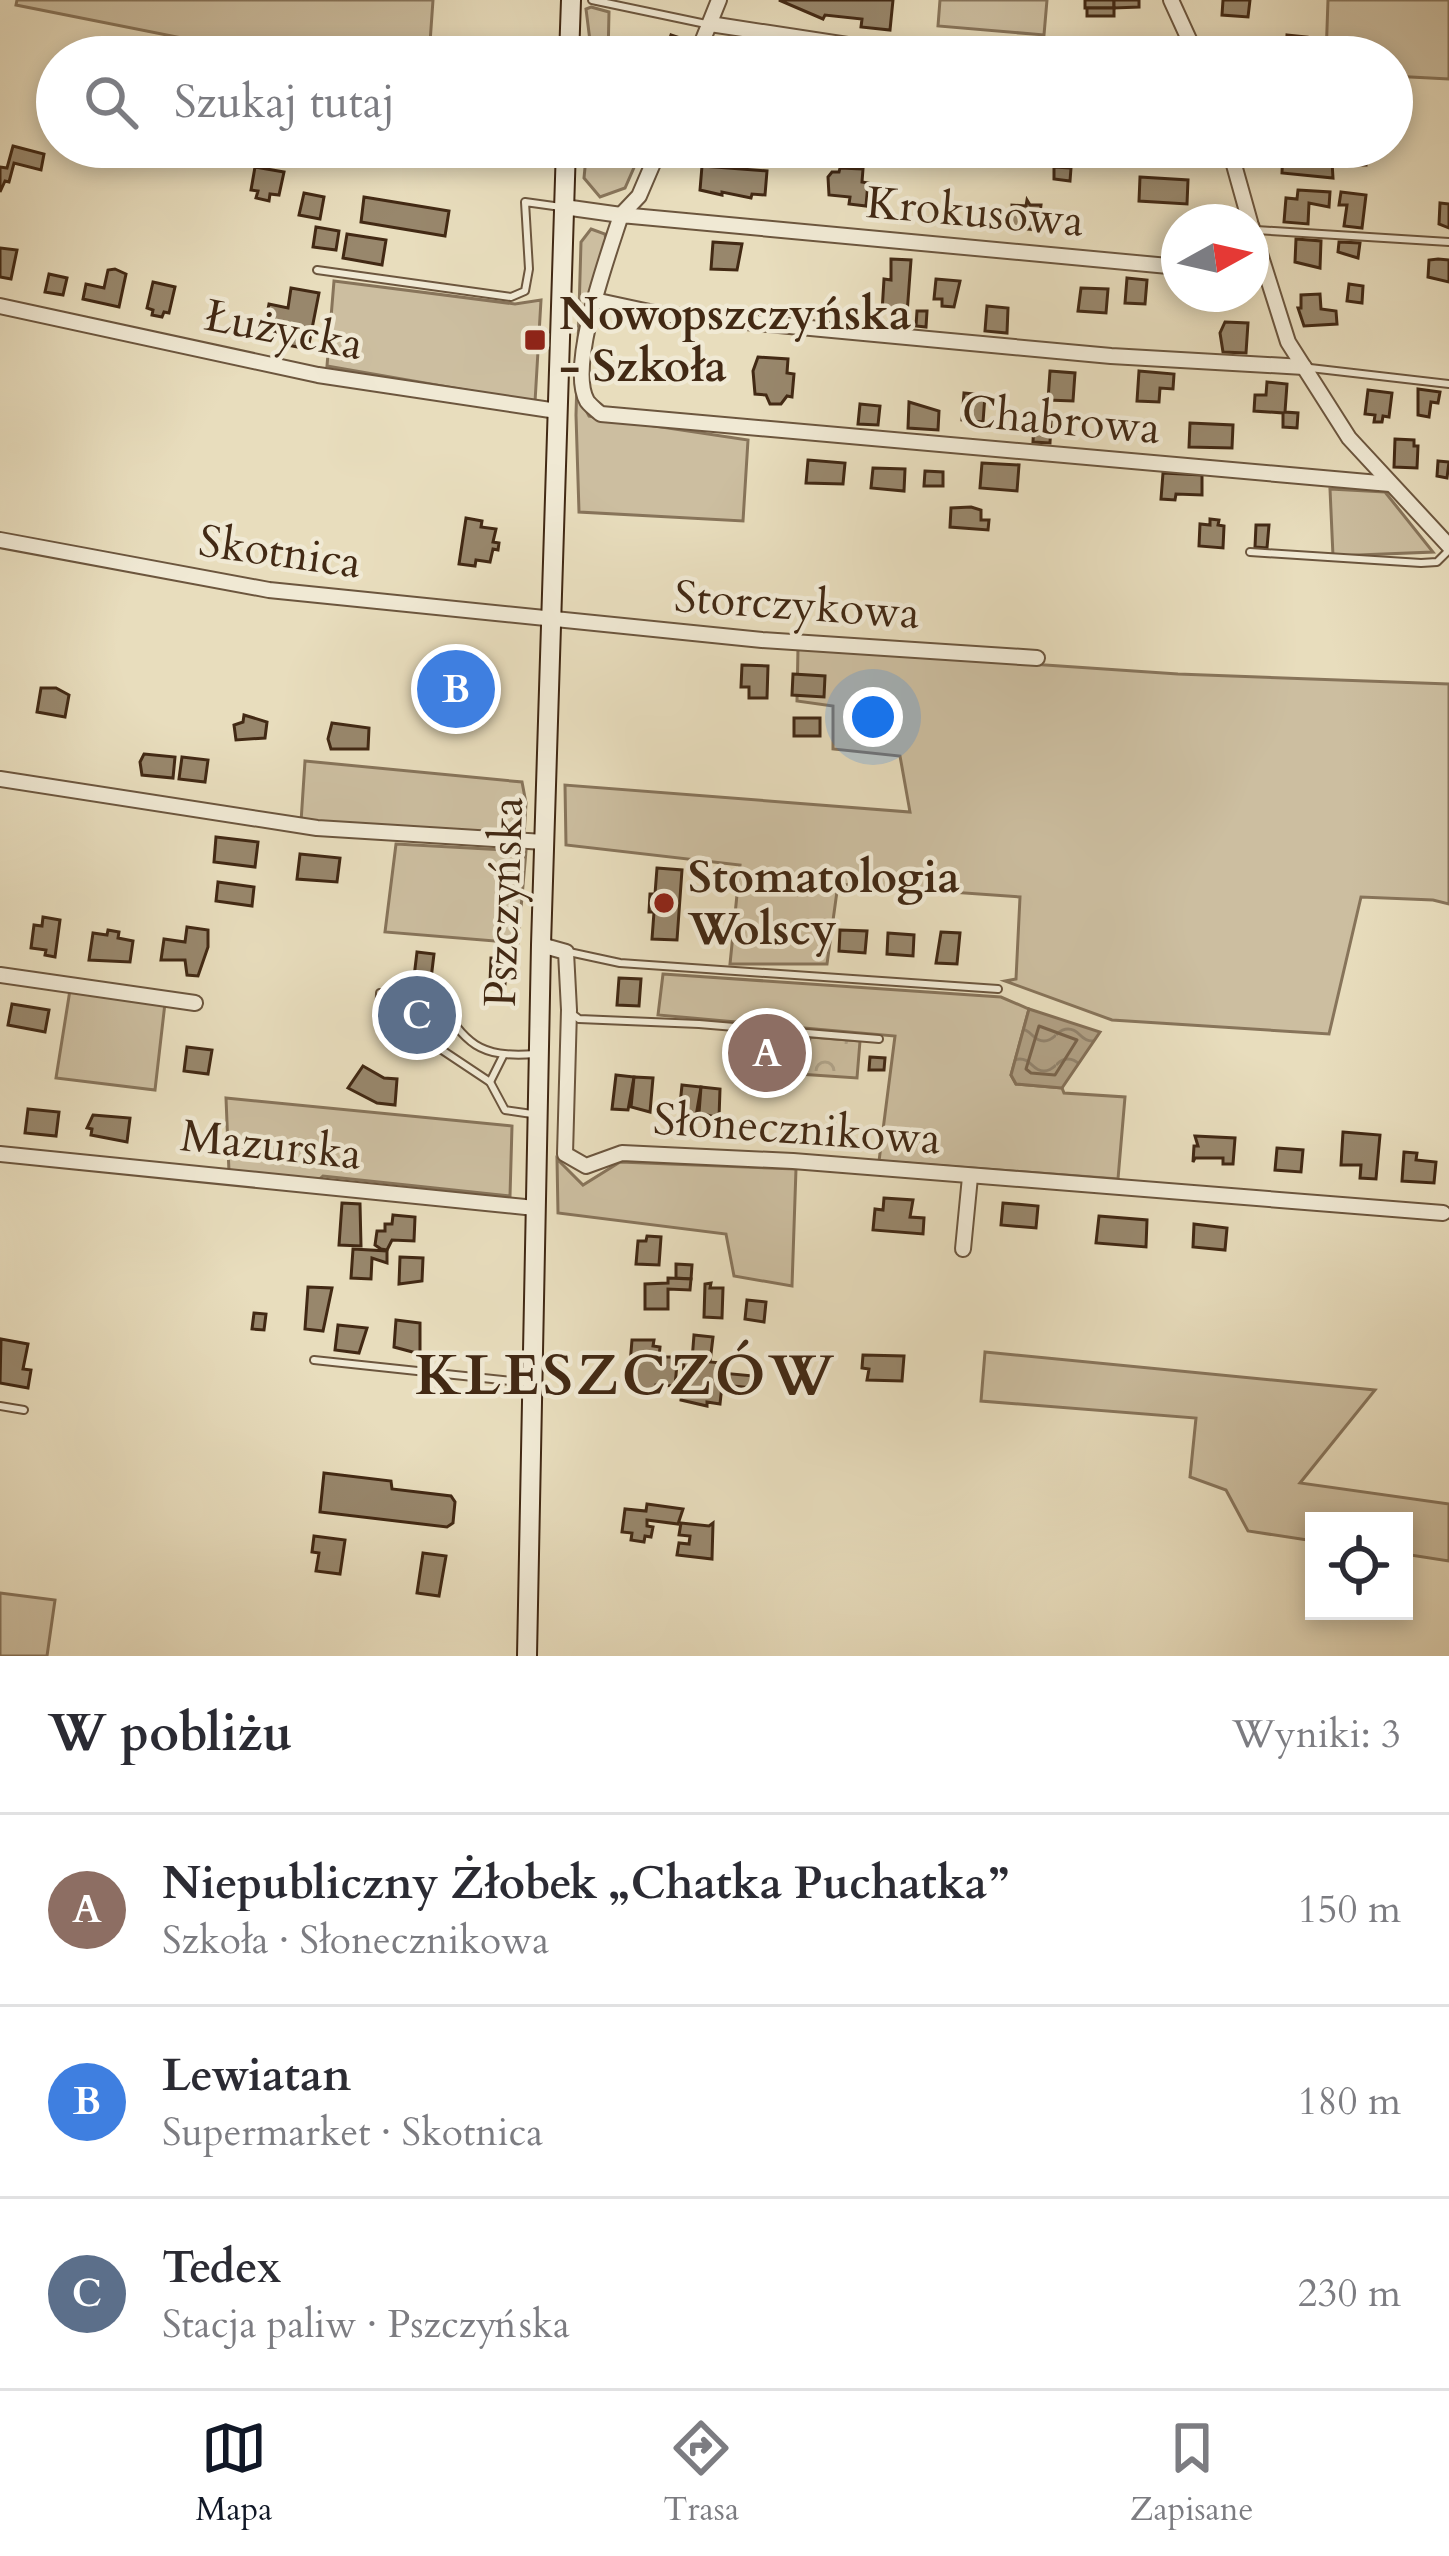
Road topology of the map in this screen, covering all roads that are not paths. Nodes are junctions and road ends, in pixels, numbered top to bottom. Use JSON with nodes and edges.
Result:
{"nodes":[{"id":1,"x":571,"y":0,"type":"edge"},
{"id":2,"x":592,"y":0,"type":"edge"},
{"id":3,"x":719,"y":0,"type":"edge"},
{"id":4,"x":1171,"y":0,"type":"edge"},
{"id":5,"x":710,"y":24,"type":"junction"},
{"id":6,"x":570,"y":36,"type":"edge"},
{"id":7,"x":705,"y":36,"type":"edge"},
{"id":8,"x":789,"y":36,"type":"edge"},
{"id":9,"x":1187,"y":36,"type":"edge"},
{"id":10,"x":566,"y":168,"type":"edge"},
{"id":11,"x":651,"y":168,"type":"edge"},
{"id":12,"x":1235,"y":168,"type":"edge"},
{"id":13,"x":1245,"y":204,"type":"edge"},
{"id":14,"x":565,"y":208,"type":"junction"},
{"id":15,"x":621,"y":215,"type":"junction"},
{"id":16,"x":1269,"y":227,"type":"edge"},
{"id":17,"x":1449,"y":242,"type":"edge"},
{"id":18,"x":1161,"y":265,"type":"edge"},
{"id":19,"x":317,"y":270,"type":"dead end"},
{"id":20,"x":1269,"y":299,"type":"edge"},
{"id":21,"x":594,"y":300,"type":"junction"},
{"id":22,"x":0,"y":306,"type":"edge"},
{"id":23,"x":1304,"y":368,"type":"junction"},
{"id":24,"x":1449,"y":384,"type":"edge"},
{"id":25,"x":557,"y":411,"type":"junction"},
{"id":26,"x":1390,"y":484,"type":"junction"},
{"id":27,"x":0,"y":540,"type":"edge"},
{"id":28,"x":1449,"y":548,"type":"edge"},
{"id":29,"x":1250,"y":552,"type":"dead end"},
{"id":30,"x":552,"y":621,"type":"junction"},
{"id":31,"x":1037,"y":658,"type":"dead end"},
{"id":32,"x":0,"y":779,"type":"edge"},
{"id":33,"x":544,"y":842,"type":"junction"},
{"id":34,"x":541,"y":945,"type":"junction"},
{"id":35,"x":566,"y":952,"type":"junction"},
{"id":36,"x":0,"y":975,"type":"edge"},
{"id":37,"x":998,"y":989,"type":"dead end"},
{"id":38,"x":195,"y":1004,"type":"dead end"},
{"id":39,"x":569,"y":1010,"type":"junction"},
{"id":40,"x":879,"y":1039,"type":"dead end"},
{"id":41,"x":538,"y":1054,"type":"junction"},
{"id":42,"x":503,"y":1056,"type":"junction"},
{"id":43,"x":490,"y":1082,"type":"junction"},
{"id":44,"x":538,"y":1114,"type":"junction"},
{"id":45,"x":0,"y":1154,"type":"edge"},
{"id":46,"x":970,"y":1177,"type":"junction"},
{"id":47,"x":535,"y":1208,"type":"junction"},
{"id":48,"x":1442,"y":1213,"type":"dead end"},
{"id":49,"x":963,"y":1249,"type":"dead end"},
{"id":50,"x":314,"y":1360,"type":"dead end"},
{"id":51,"x":534,"y":1384,"type":"junction"},
{"id":52,"x":0,"y":1406,"type":"edge"},
{"id":53,"x":24,"y":1410,"type":"dead end"},
{"id":54,"x":527,"y":1656,"type":"edge"}],
"edges":[{"from":1,"to":6,"type":"main road"},
{"from":2,"to":5,"type":"lane"},
{"from":3,"to":5,"type":"street"},
{"from":4,"to":9,"type":"street"},
{"from":5,"to":7,"type":"street"},
{"from":5,"to":8,"type":"street"},
{"from":10,"to":14,"type":"main road","name":"Pszczyńska"},
{"from":11,"to":15,"type":"street"},
{"from":12,"to":13,"type":"street"},
{"from":14,"to":15,"type":"street"},
{"from":14,"to":19,"type":"lane"},
{"from":14,"to":25,"type":"main road","name":"Pszczyńska"},
{"from":15,"to":18,"type":"street","name":"Krokusowa"},
{"from":15,"to":21,"type":"street"},
{"from":16,"to":17,"type":"lane"},
{"from":20,"to":23,"type":"street"},
{"from":21,"to":23,"type":"street"},
{"from":21,"to":26,"type":"street","name":"Chabrowa"},
{"from":22,"to":25,"type":"street","name":"Łużycka"},
{"from":23,"to":24,"type":"lane"},
{"from":23,"to":26,"type":"street"},
{"from":25,"to":30,"type":"main road","name":"Pszczyńska"},
{"from":26,"to":28,"type":"street"},
{"from":27,"to":30,"type":"street","name":"Skotnica"},
{"from":28,"to":29,"type":"lane"},
{"from":30,"to":31,"type":"street","name":"Storczykowa"},
{"from":30,"to":33,"type":"main road","name":"Pszczyńska"},
{"from":32,"to":33,"type":"street"},
{"from":33,"to":34,"type":"main road","name":"Pszczyńska"},
{"from":34,"to":35,"type":"street"},
{"from":34,"to":41,"type":"main road","name":"Pszczyńska"},
{"from":35,"to":37,"type":"lane"},
{"from":35,"to":39,"type":"street","name":"Słonecznikowa"},
{"from":36,"to":38,"type":"street"},
{"from":39,"to":40,"type":"lane"},
{"from":39,"to":46,"type":"street","name":"Słonecznikowa"},
{"from":41,"to":42,"type":"lane"},
{"from":41,"to":44,"type":"main road","name":"Pszczyńska"},
{"from":42,"to":43,"type":"lane"},
{"from":42,"to":43,"type":"lane"},
{"from":43,"to":44,"type":"lane"},
{"from":44,"to":47,"type":"main road","name":"Pszczyńska"},
{"from":45,"to":47,"type":"street","name":"Mazurska"},
{"from":46,"to":48,"type":"street","name":"Słonecznikowa"},
{"from":46,"to":49,"type":"street","name":"Słonecznikowa"},
{"from":47,"to":51,"type":"main road","name":"Pszczyńska"},
{"from":50,"to":51,"type":"lane"},
{"from":51,"to":54,"type":"main road","name":"Pszczyńska"},
{"from":52,"to":53,"type":"lane"}]}
